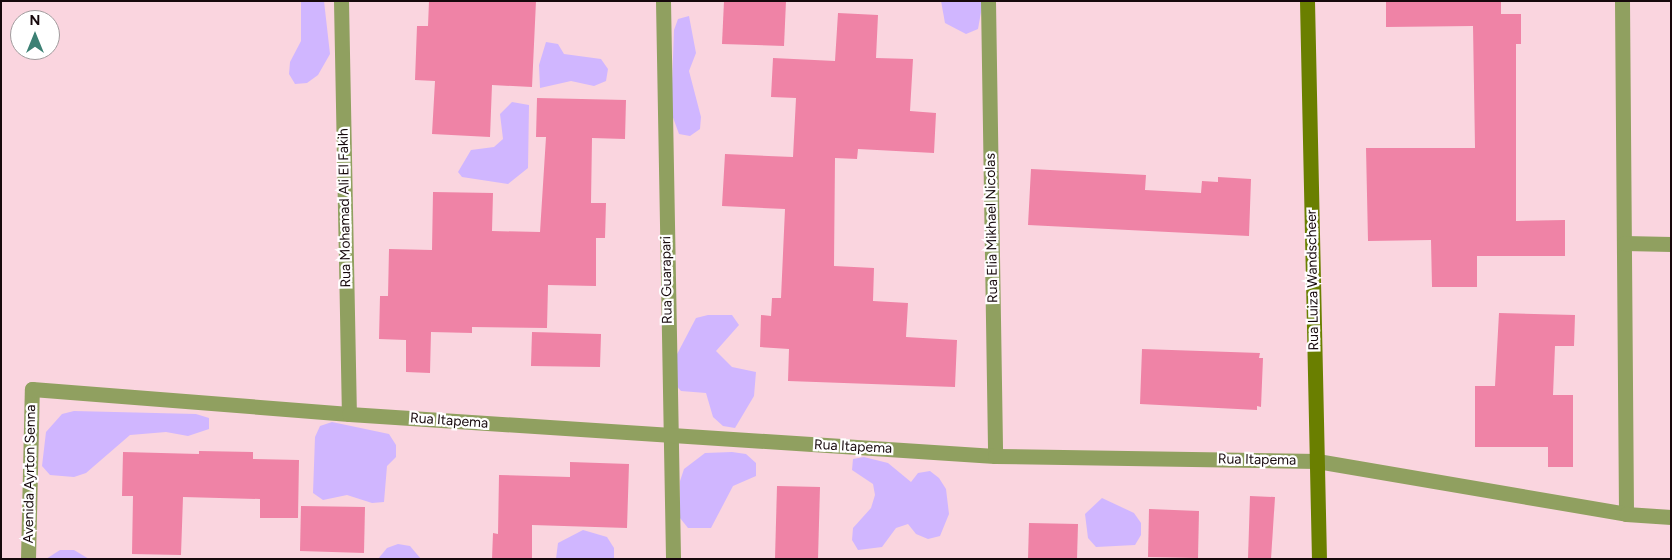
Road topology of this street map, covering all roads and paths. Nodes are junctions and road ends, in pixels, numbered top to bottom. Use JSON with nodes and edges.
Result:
{"nodes":[{"id":1,"x":342,"y":1,"type":"edge"},
{"id":2,"x":664,"y":1,"type":"edge"},
{"id":3,"x":988,"y":1,"type":"edge"},
{"id":4,"x":1307,"y":1,"type":"edge"},
{"id":5,"x":1622,"y":1,"type":"edge"},
{"id":6,"x":1624,"y":243,"type":"junction"},
{"id":7,"x":1671,"y":244,"type":"edge"},
{"id":8,"x":32,"y":390,"type":"joint"},
{"id":9,"x":349,"y":414,"type":"junction"},
{"id":10,"x":668,"y":436,"type":"junction"},
{"id":11,"x":995,"y":456,"type":"junction"},
{"id":12,"x":1317,"y":462,"type":"junction"},
{"id":13,"x":1626,"y":514,"type":"junction"},
{"id":14,"x":1671,"y":517,"type":"edge"},
{"id":15,"x":28,"y":559,"type":"edge"},
{"id":16,"x":672,"y":559,"type":"edge"},
{"id":17,"x":1318,"y":559,"type":"edge"}],
"edges":[{"from":1,"to":9,"type":"street","name":"Rua Mohamad Ali El Fakih"},
{"from":2,"to":10,"type":"street","name":"Rua Guarapari"},
{"from":3,"to":11,"type":"street","name":"Rua Elia Mikhael Nicolas"},
{"from":4,"to":12,"type":"main road","name":"Rua Luiza Wandscheer"},
{"from":5,"to":6,"type":"street"},
{"from":6,"to":7,"type":"street"},
{"from":6,"to":13,"type":"street"},
{"from":8,"to":9,"type":"street","name":"Rua Itapema"},
{"from":8,"to":15,"type":"street","name":"Avenida Ayrton Senna"},
{"from":9,"to":10,"type":"street","name":"Rua Itapema"},
{"from":10,"to":11,"type":"street","name":"Rua Itapema"},
{"from":10,"to":16,"type":"street","name":"Rua Guarapari"},
{"from":11,"to":12,"type":"street","name":"Rua Itapema"},
{"from":12,"to":13,"type":"street","name":"Rua Itapema"},
{"from":12,"to":17,"type":"main road","name":"Rua Luiza Wandscheer"},
{"from":13,"to":14,"type":"street","name":"Rua Itapema"}]}
